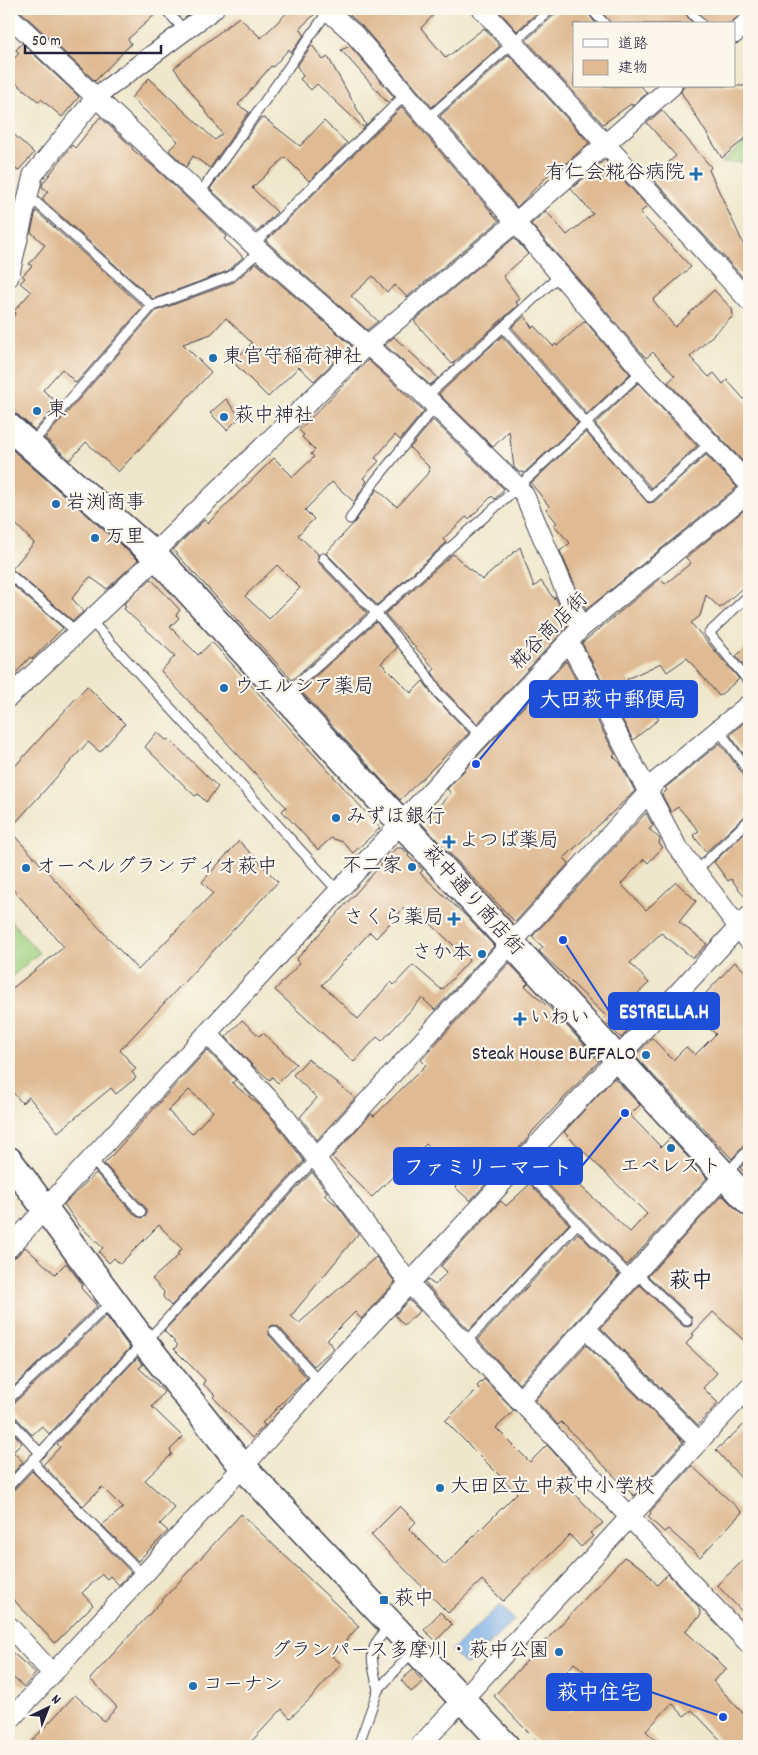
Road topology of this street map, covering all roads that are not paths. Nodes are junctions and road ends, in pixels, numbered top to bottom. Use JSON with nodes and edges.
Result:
{"nodes":[{"id":1,"x":165,"y":9,"type":"edge"},
{"id":2,"x":214,"y":9,"type":"edge"},
{"id":3,"x":482,"y":9,"type":"edge"},
{"id":4,"x":551,"y":9,"type":"edge"},
{"id":5,"x":591,"y":9,"type":"edge"},
{"id":6,"x":688,"y":9,"type":"edge"},
{"id":7,"x":327,"y":10,"type":"edge"},
{"id":8,"x":9,"y":16,"type":"edge"},
{"id":9,"x":749,"y":21,"type":"edge"},
{"id":10,"x":602,"y":22,"type":"edge"},
{"id":11,"x":699,"y":22,"type":"edge"},
{"id":12,"x":185,"y":31,"type":"junction"},
{"id":13,"x":736,"y":32,"type":"edge"},
{"id":14,"x":513,"y":43,"type":"junction"},
{"id":15,"x":670,"y":88,"type":"edge"},
{"id":16,"x":406,"y":94,"type":"junction"},
{"id":17,"x":97,"y":96,"type":"junction"},
{"id":18,"x":427,"y":119,"type":"junction"},
{"id":19,"x":604,"y":143,"type":"junction"},
{"id":20,"x":200,"y":193,"type":"junction"},
{"id":21,"x":28,"y":195,"type":"junction"},
{"id":22,"x":516,"y":222,"type":"junction"},
{"id":23,"x":257,"y":248,"type":"junction"},
{"id":24,"x":560,"y":274,"type":"junction"},
{"id":25,"x":9,"y":277,"type":"edge"},
{"id":26,"x":749,"y":301,"type":"edge"},
{"id":27,"x":152,"y":306,"type":"junction"},
{"id":28,"x":503,"y":326,"type":"junction"},
{"id":29,"x":367,"y":345,"type":"junction"},
{"id":30,"x":642,"y":371,"type":"junction"},
{"id":31,"x":431,"y":402,"type":"junction"},
{"id":32,"x":586,"y":423,"type":"junction"},
{"id":33,"x":9,"y":427,"type":"edge"},
{"id":34,"x":710,"y":443,"type":"junction"},
{"id":35,"x":30,"y":446,"type":"junction"},
{"id":36,"x":749,"y":484,"type":"edge"},
{"id":37,"x":518,"y":487,"type":"junction"},
{"id":38,"x":749,"y":492,"type":"edge"},
{"id":39,"x":350,"y":519,"type":"dead end"},
{"id":40,"x":156,"y":556,"type":"junction"},
{"id":41,"x":323,"y":558,"type":"dead end"},
{"id":42,"x":9,"y":574,"type":"edge"},
{"id":43,"x":749,"y":595,"type":"edge"},
{"id":44,"x":377,"y":614,"type":"junction"},
{"id":45,"x":84,"y":627,"type":"junction"},
{"id":46,"x":581,"y":628,"type":"junction"},
{"id":47,"x":568,"y":642,"type":"junction"},
{"id":48,"x":749,"y":682,"type":"edge"},
{"id":49,"x":285,"y":695,"type":"junction"},
{"id":50,"x":9,"y":697,"type":"edge"},
{"id":51,"x":749,"y":704,"type":"edge"},
{"id":52,"x":718,"y":730,"type":"junction"},
{"id":53,"x":481,"y":736,"type":"junction"},
{"id":54,"x":749,"y":772,"type":"edge"},
{"id":55,"x":647,"y":794,"type":"junction"},
{"id":56,"x":406,"y":817,"type":"junction"},
{"id":57,"x":749,"y":820,"type":"edge"},
{"id":58,"x":694,"y":872,"type":"junction"},
{"id":59,"x":338,"y":891,"type":"junction"},
{"id":60,"x":745,"y":929,"type":"edge"},
{"id":61,"x":510,"y":943,"type":"junction"},
{"id":62,"x":208,"y":1034,"type":"junction"},
{"id":63,"x":616,"y":1059,"type":"junction"},
{"id":64,"x":749,"y":1149,"type":"edge"},
{"id":65,"x":316,"y":1158,"type":"junction"},
{"id":66,"x":91,"y":1159,"type":"junction"},
{"id":67,"x":9,"y":1160,"type":"edge"},
{"id":68,"x":520,"y":1165,"type":"junction"},
{"id":69,"x":725,"y":1175,"type":"junction"},
{"id":70,"x":749,"y":1202,"type":"edge"},
{"id":71,"x":46,"y":1208,"type":"junction"},
{"id":72,"x":141,"y":1212,"type":"dead end"},
{"id":73,"x":577,"y":1224,"type":"junction"},
{"id":74,"x":9,"y":1248,"type":"edge"},
{"id":75,"x":633,"y":1276,"type":"junction"},
{"id":76,"x":410,"y":1284,"type":"junction"},
{"id":77,"x":112,"y":1300,"type":"junction"},
{"id":78,"x":687,"y":1321,"type":"dead end"},
{"id":79,"x":586,"y":1328,"type":"junction"},
{"id":80,"x":274,"y":1331,"type":"dead end"},
{"id":81,"x":144,"y":1342,"type":"junction"},
{"id":82,"x":465,"y":1343,"type":"junction"},
{"id":83,"x":319,"y":1381,"type":"junction"},
{"id":84,"x":749,"y":1387,"type":"edge"},
{"id":85,"x":9,"y":1399,"type":"edge"},
{"id":86,"x":519,"y":1400,"type":"junction"},
{"id":87,"x":9,"y":1418,"type":"edge"},
{"id":88,"x":699,"y":1442,"type":"junction"},
{"id":89,"x":36,"y":1456,"type":"junction"},
{"id":90,"x":243,"y":1467,"type":"junction"},
{"id":91,"x":9,"y":1486,"type":"edge"},
{"id":92,"x":629,"y":1517,"type":"junction"},
{"id":93,"x":143,"y":1574,"type":"junction"},
{"id":94,"x":391,"y":1624,"type":"junction"},
{"id":95,"x":9,"y":1626,"type":"edge"},
{"id":96,"x":749,"y":1644,"type":"edge"},
{"id":97,"x":415,"y":1649,"type":"junction"},
{"id":98,"x":52,"y":1673,"type":"junction"},
{"id":99,"x":378,"y":1690,"type":"junction"},
{"id":100,"x":463,"y":1701,"type":"junction"},
{"id":101,"x":9,"y":1721,"type":"edge"},
{"id":102,"x":358,"y":1746,"type":"edge"},
{"id":103,"x":420,"y":1746,"type":"edge"},
{"id":104,"x":506,"y":1746,"type":"edge"}],
"edges":[{"from":1,"to":12,"type":"lane"},
{"from":2,"to":12,"type":"street"},
{"from":3,"to":14,"type":"street"},
{"from":4,"to":14,"type":"lane"},
{"from":5,"to":10,"type":"lane"},
{"from":6,"to":11,"type":"lane"},
{"from":7,"to":16,"type":"street"},
{"from":7,"to":20,"type":"lane"},
{"from":8,"to":17,"type":"street"},
{"from":9,"to":13,"type":"street"},
{"from":12,"to":17,"type":"street"},
{"from":14,"to":18,"type":"lane"},
{"from":14,"to":19,"type":"street"},
{"from":15,"to":19,"type":"street"},
{"from":16,"to":18,"type":"street"},
{"from":16,"to":23,"type":"lane"},
{"from":17,"to":20,"type":"street"},
{"from":17,"to":21,"type":"street"},
{"from":18,"to":22,"type":"street"},
{"from":19,"to":22,"type":"street"},
{"from":19,"to":26,"type":"street"},
{"from":20,"to":23,"type":"street"},
{"from":21,"to":25,"type":"street"},
{"from":21,"to":27,"type":"lane"},
{"from":22,"to":24,"type":"street"},
{"from":22,"to":29,"type":"street"},
{"from":23,"to":27,"type":"lane"},
{"from":23,"to":29,"type":"street"},
{"from":24,"to":28,"type":"lane"},
{"from":24,"to":30,"type":"street"},
{"from":27,"to":35,"type":"lane"},
{"from":28,"to":31,"type":"lane"},
{"from":28,"to":32,"type":"lane"},
{"from":29,"to":31,"type":"street"},
{"from":29,"to":40,"type":"street"},
{"from":30,"to":32,"type":"lane"},
{"from":30,"to":34,"type":"street"},
{"from":31,"to":37,"type":"street"},
{"from":31,"to":39,"type":"lane"},
{"from":32,"to":34,"type":"lane"},
{"from":32,"to":37,"type":"lane"},
{"from":33,"to":35,"type":"street","name":"萩中通り商店街"},
{"from":34,"to":36,"type":"street"},
{"from":35,"to":40,"type":"street","name":"萩中通り商店街"},
{"from":37,"to":44,"type":"lane"},
{"from":37,"to":46,"type":"street"},
{"from":38,"to":46,"type":"street","name":"糀谷商店街"},
{"from":40,"to":45,"type":"street"},
{"from":40,"to":49,"type":"street","name":"萩中通り商店街"},
{"from":41,"to":44,"type":"lane"},
{"from":42,"to":45,"type":"lane"},
{"from":43,"to":48,"type":"lane"},
{"from":44,"to":49,"type":"lane"},
{"from":44,"to":53,"type":"lane"},
{"from":45,"to":50,"type":"street"},
{"from":45,"to":59,"type":"lane"},
{"from":46,"to":47,"type":"street","name":"糀谷商店街"},
{"from":47,"to":53,"type":"street","name":"糀谷商店街"},
{"from":47,"to":55,"type":"street"},
{"from":49,"to":56,"type":"street","name":"萩中通り商店街"},
{"from":51,"to":52,"type":"street"},
{"from":52,"to":54,"type":"lane"},
{"from":52,"to":55,"type":"street"},
{"from":53,"to":56,"type":"street","name":"糀谷商店街"},
{"from":55,"to":58,"type":"street"},
{"from":55,"to":61,"type":"street"},
{"from":56,"to":59,"type":"street","name":"糀谷商店街"},
{"from":56,"to":61,"type":"street","name":"萩中通り商店街"},
{"from":57,"to":58,"type":"lane"},
{"from":58,"to":60,"type":"street"},
{"from":59,"to":62,"type":"street","name":"糀谷商店街"},
{"from":60,"to":63,"type":"street"},
{"from":61,"to":63,"type":"street","name":"萩中通り商店街"},
{"from":61,"to":65,"type":"street"},
{"from":62,"to":65,"type":"street"},
{"from":62,"to":66,"type":"street","name":"糀谷商店街"},
{"from":63,"to":68,"type":"street"},
{"from":63,"to":69,"type":"street","name":"萩中通り商店街"},
{"from":64,"to":69,"type":"lane"},
{"from":65,"to":76,"type":"street"},
{"from":65,"to":81,"type":"lane"},
{"from":66,"to":71,"type":"street","name":"糀谷商店街"},
{"from":66,"to":72,"type":"lane"},
{"from":67,"to":71,"type":"street"},
{"from":68,"to":73,"type":"lane"},
{"from":68,"to":76,"type":"street"},
{"from":69,"to":70,"type":"street","name":"萩中通り商店街"},
{"from":69,"to":75,"type":"street"},
{"from":71,"to":74,"type":"street","name":"糀谷商店街"},
{"from":71,"to":77,"type":"street"},
{"from":73,"to":75,"type":"lane"},
{"from":73,"to":82,"type":"lane"},
{"from":75,"to":78,"type":"lane"},
{"from":75,"to":79,"type":"street"},
{"from":76,"to":82,"type":"street"},
{"from":76,"to":83,"type":"street"},
{"from":77,"to":81,"type":"street"},
{"from":77,"to":85,"type":"lane"},
{"from":79,"to":86,"type":"street"},
{"from":79,"to":88,"type":"street"},
{"from":80,"to":83,"type":"lane"},
{"from":81,"to":89,"type":"lane"},
{"from":81,"to":90,"type":"street"},
{"from":82,"to":86,"type":"street"},
{"from":83,"to":90,"type":"street"},
{"from":84,"to":88,"type":"street"},
{"from":86,"to":92,"type":"street"},
{"from":87,"to":89,"type":"lane"},
{"from":88,"to":92,"type":"street"},
{"from":89,"to":91,"type":"lane"},
{"from":89,"to":93,"type":"lane"},
{"from":90,"to":93,"type":"street"},
{"from":90,"to":94,"type":"street"},
{"from":92,"to":96,"type":"street"},
{"from":92,"to":100,"type":"street"},
{"from":93,"to":98,"type":"street"},
{"from":94,"to":97,"type":"street"},
{"from":94,"to":99,"type":"lane"},
{"from":95,"to":98,"type":"street"},
{"from":97,"to":99,"type":"lane"},
{"from":97,"to":100,"type":"street"},
{"from":98,"to":101,"type":"street"},
{"from":99,"to":102,"type":"lane"},
{"from":100,"to":103,"type":"street"},
{"from":100,"to":104,"type":"street"}]}
